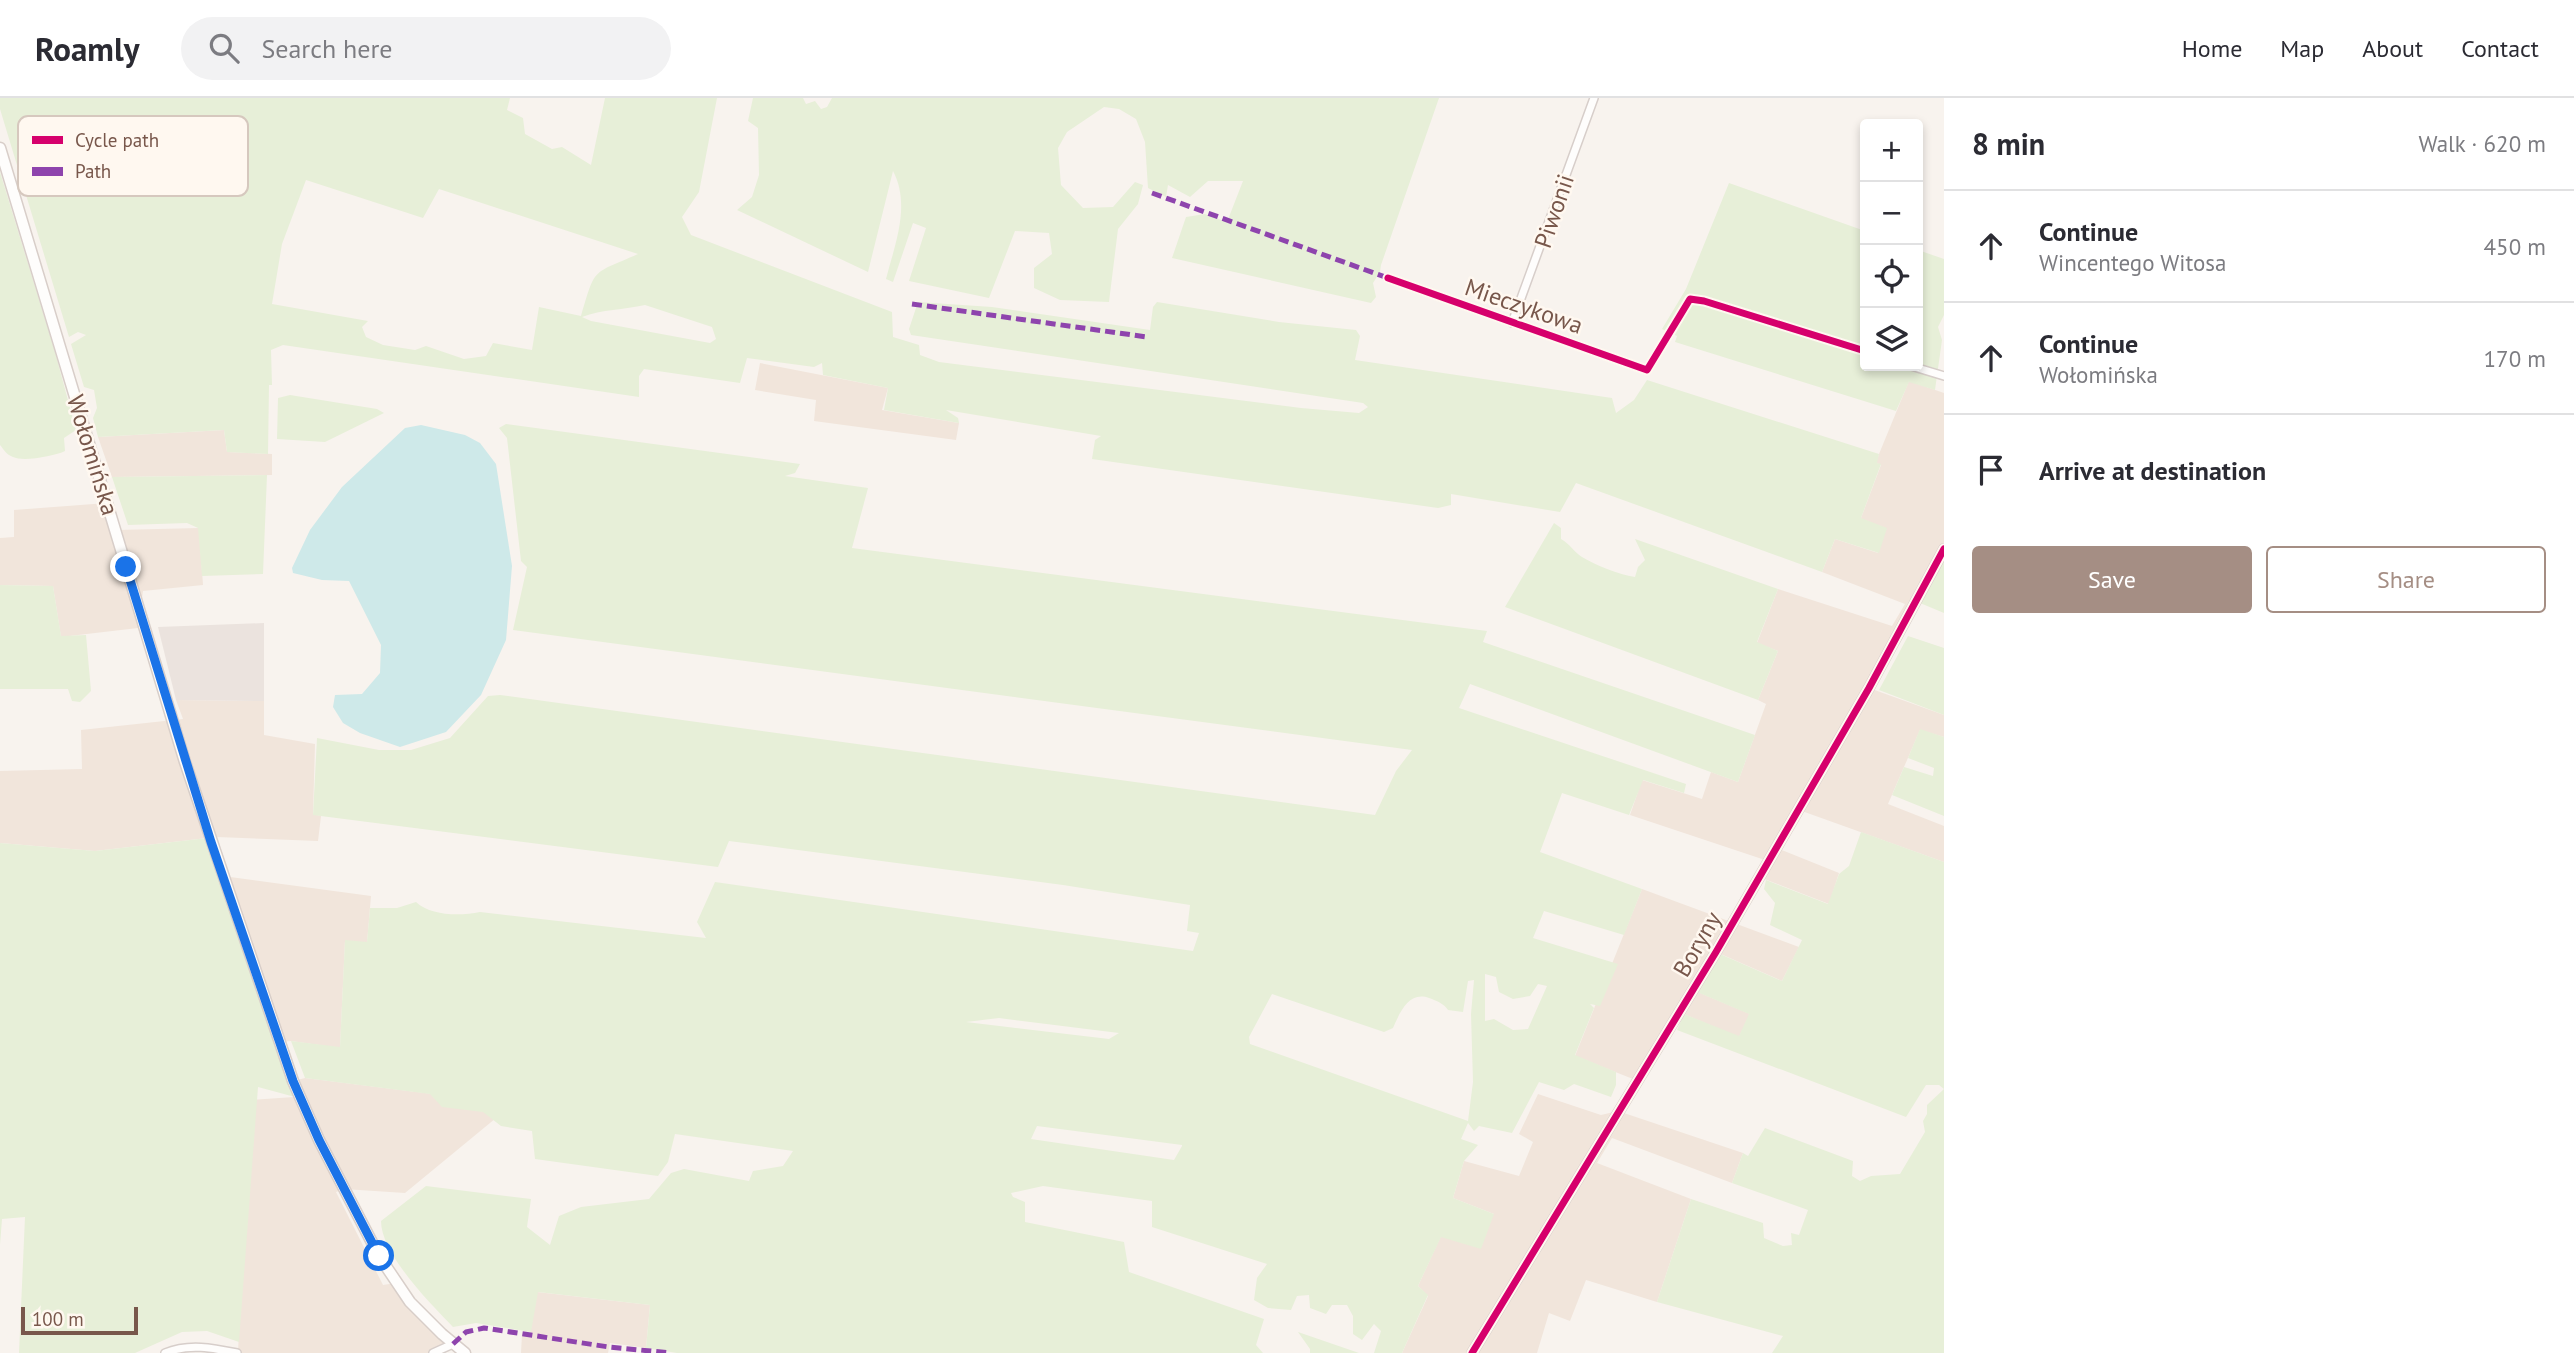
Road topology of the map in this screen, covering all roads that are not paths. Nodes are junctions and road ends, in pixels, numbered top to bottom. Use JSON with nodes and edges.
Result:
{"nodes":[{"id":1,"x":1594,"y":98,"type":"edge"},
{"id":2,"x":0,"y":148,"type":"edge"},
{"id":3,"x":1388,"y":278,"type":"dead end"},
{"id":4,"x":1512,"y":323,"type":"junction"},
{"id":5,"x":1860,"y":349,"type":"edge"},
{"id":6,"x":1923,"y":370,"type":"edge"},
{"id":7,"x":1944,"y":376,"type":"edge"},
{"id":8,"x":1944,"y":549,"type":"edge"},
{"id":9,"x":453,"y":1343,"type":"junction"},
{"id":10,"x":165,"y":1353,"type":"edge"},
{"id":11,"x":237,"y":1353,"type":"edge"},
{"id":12,"x":433,"y":1353,"type":"edge"},
{"id":13,"x":465,"y":1353,"type":"edge"},
{"id":14,"x":1472,"y":1353,"type":"edge"}],
"edges":[{"from":1,"to":4,"type":"street","name":"Piwonii"},
{"from":2,"to":9,"type":"main road","name":"Wołomińska"},
{"from":3,"to":4,"type":"street","name":"Mieczykowa"},
{"from":4,"to":5,"type":"street","name":"Mieczykowa"},
{"from":6,"to":7,"type":"street"},
{"from":8,"to":14,"type":"street","name":"Boryny"},
{"from":9,"to":12,"type":"street"},
{"from":9,"to":13,"type":"main road","name":"Wołomińska"},
{"from":10,"to":11,"type":"street"}]}
